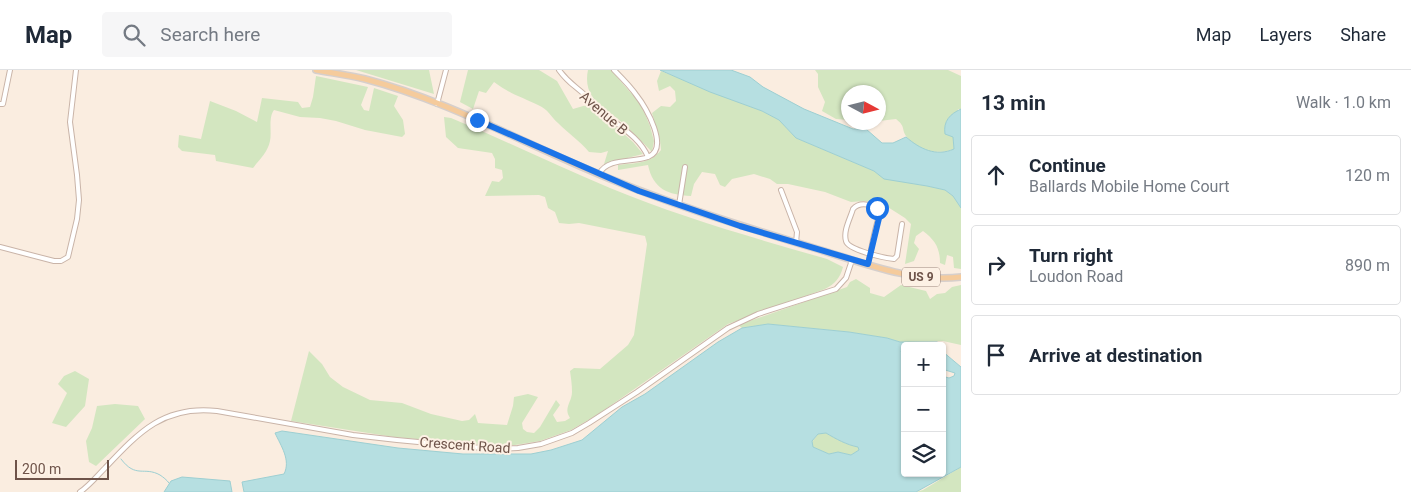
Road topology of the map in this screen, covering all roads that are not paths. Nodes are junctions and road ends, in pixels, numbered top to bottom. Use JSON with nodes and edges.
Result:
{"nodes":[{"id":1,"x":10,"y":70,"type":"edge"},
{"id":2,"x":76,"y":70,"type":"edge"},
{"id":3,"x":316,"y":70,"type":"edge"},
{"id":4,"x":446,"y":70,"type":"edge"},
{"id":5,"x":559,"y":70,"type":"edge"},
{"id":6,"x":614,"y":70,"type":"edge"},
{"id":7,"x":2,"y":104,"type":"edge"},
{"id":8,"x":437,"y":104,"type":"junction"},
{"id":9,"x":648,"y":157,"type":"junction"},
{"id":10,"x":684,"y":166,"type":"dead end"},
{"id":11,"x":599,"y":174,"type":"junction"},
{"id":12,"x":781,"y":190,"type":"dead end"},
{"id":13,"x":679,"y":205,"type":"junction"},
{"id":14,"x":902,"y":224,"type":"dead end"},
{"id":15,"x":796,"y":243,"type":"junction"},
{"id":16,"x":0,"y":247,"type":"edge"},
{"id":17,"x":870,"y":253,"type":"junction"},
{"id":18,"x":852,"y":260,"type":"junction"},
{"id":19,"x":868,"y":264,"type":"junction"},
{"id":20,"x":961,"y":277,"type":"edge"},
{"id":21,"x":80,"y":492,"type":"edge"}],
"edges":[{"from":1,"to":7,"type":"street"},
{"from":2,"to":16,"type":"street"},
{"from":3,"to":8,"type":"main road","number":"US 9"},
{"from":4,"to":8,"type":"street"},
{"from":5,"to":9,"type":"street","name":"Avenue B"},
{"from":6,"to":9,"type":"street"},
{"from":8,"to":11,"type":"main road","number":"US 9"},
{"from":9,"to":11,"type":"street"},
{"from":10,"to":13,"type":"street"},
{"from":11,"to":13,"type":"main road","number":"US 9"},
{"from":12,"to":15,"type":"street"},
{"from":13,"to":15,"type":"main road","number":"US 9"},
{"from":14,"to":17,"type":"street"},
{"from":15,"to":18,"type":"main road","number":"US 9"},
{"from":17,"to":17,"type":"street"},
{"from":17,"to":19,"type":"street"},
{"from":18,"to":19,"type":"main road","number":"US 9"},
{"from":18,"to":21,"type":"street","name":"Crescent Road"},
{"from":19,"to":20,"type":"main road","number":"US 9"}]}
